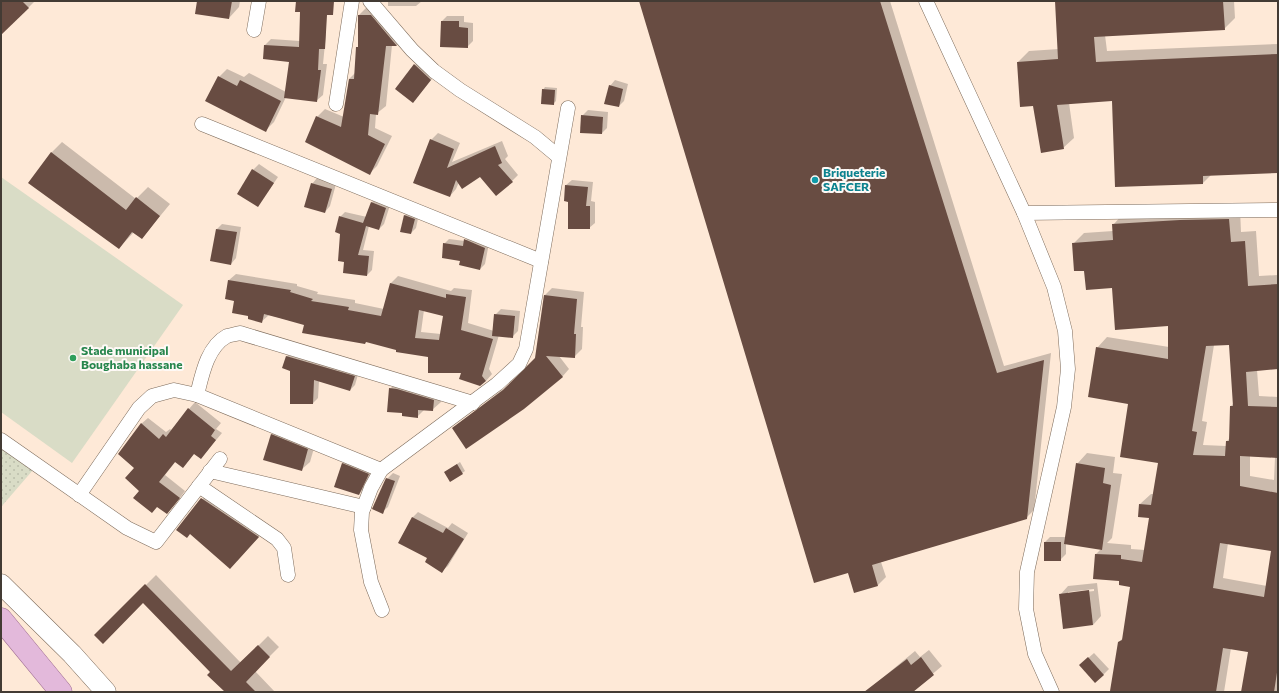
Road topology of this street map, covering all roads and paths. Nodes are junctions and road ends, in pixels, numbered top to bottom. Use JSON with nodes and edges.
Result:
{"nodes":[{"id":1,"x":258,"y":1,"type":"edge"},
{"id":2,"x":352,"y":1,"type":"edge"},
{"id":3,"x":370,"y":1,"type":"edge"},
{"id":4,"x":926,"y":1,"type":"edge"},
{"id":5,"x":254,"y":30,"type":"dead end"},
{"id":6,"x":336,"y":104,"type":"dead end"},
{"id":7,"x":568,"y":108,"type":"dead end"},
{"id":8,"x":202,"y":124,"type":"dead end"},
{"id":9,"x":559,"y":157,"type":"junction"},
{"id":10,"x":1278,"y":210,"type":"edge"},
{"id":11,"x":1024,"y":212,"type":"junction"},
{"id":12,"x":541,"y":261,"type":"junction"},
{"id":13,"x":197,"y":395,"type":"junction"},
{"id":14,"x":473,"y":403,"type":"junction"},
{"id":15,"x":1,"y":440,"type":"edge"},
{"id":16,"x":220,"y":459,"type":"dead end"},
{"id":17,"x":381,"y":470,"type":"junction"},
{"id":18,"x":210,"y":471,"type":"junction"},
{"id":19,"x":199,"y":486,"type":"junction"},
{"id":20,"x":79,"y":495,"type":"junction"},
{"id":21,"x":364,"y":507,"type":"junction"},
{"id":22,"x":288,"y":575,"type":"dead end"},
{"id":23,"x":1,"y":584,"type":"edge"},
{"id":24,"x":382,"y":610,"type":"dead end"},
{"id":25,"x":1,"y":619,"type":"edge"},
{"id":26,"x":61,"y":692,"type":"edge"},
{"id":27,"x":106,"y":692,"type":"edge"},
{"id":28,"x":1052,"y":692,"type":"edge"}],
"edges":[{"from":1,"to":5,"type":"street"},
{"from":2,"to":6,"type":"street"},
{"from":3,"to":9,"type":"street"},
{"from":4,"to":11,"type":"street"},
{"from":7,"to":9,"type":"street"},
{"from":8,"to":12,"type":"street"},
{"from":9,"to":12,"type":"street"},
{"from":10,"to":11,"type":"street"},
{"from":11,"to":28,"type":"street"},
{"from":12,"to":14,"type":"street"},
{"from":13,"to":14,"type":"street"},
{"from":13,"to":17,"type":"street"},
{"from":13,"to":20,"type":"street"},
{"from":14,"to":17,"type":"street"},
{"from":15,"to":20,"type":"street"},
{"from":16,"to":18,"type":"street"},
{"from":17,"to":21,"type":"street"},
{"from":18,"to":19,"type":"street"},
{"from":18,"to":21,"type":"street"},
{"from":19,"to":20,"type":"street"},
{"from":19,"to":22,"type":"street"},
{"from":21,"to":24,"type":"street"},
{"from":23,"to":27,"type":"main road"},
{"from":25,"to":26,"type":"main road"}]}
